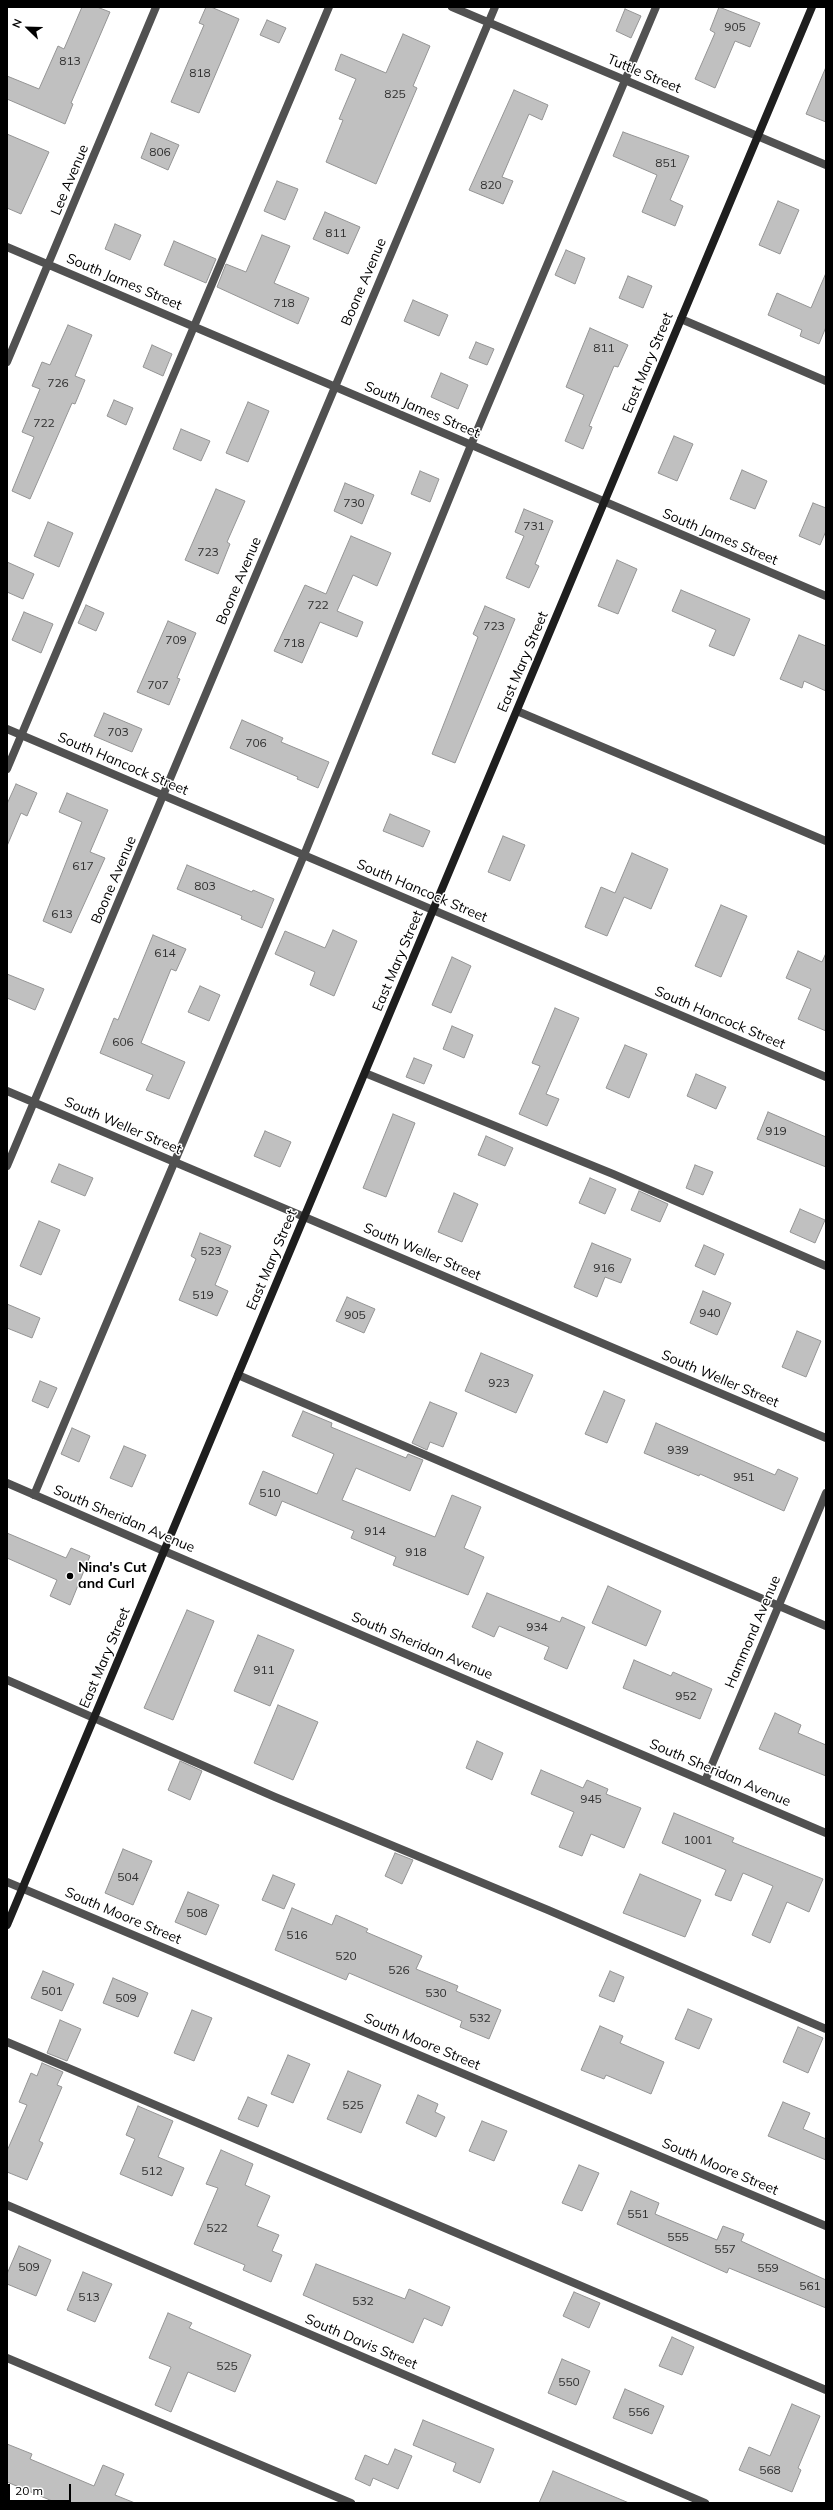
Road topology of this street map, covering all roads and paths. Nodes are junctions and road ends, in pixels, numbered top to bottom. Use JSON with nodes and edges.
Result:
{"nodes":[{"id":1,"x":156,"y":7,"type":"edge"},
{"id":2,"x":329,"y":7,"type":"edge"},
{"id":3,"x":452,"y":7,"type":"edge"},
{"id":4,"x":494,"y":7,"type":"edge"},
{"id":5,"x":656,"y":7,"type":"edge"},
{"id":6,"x":812,"y":7,"type":"edge"},
{"id":7,"x":488,"y":22,"type":"junction"},
{"id":8,"x":626,"y":80,"type":"junction"},
{"id":9,"x":758,"y":136,"type":"junction"},
{"id":10,"x":826,"y":165,"type":"edge"},
{"id":11,"x":7,"y":247,"type":"edge"},
{"id":12,"x":48,"y":264,"type":"junction"},
{"id":13,"x":681,"y":319,"type":"junction"},
{"id":14,"x":194,"y":326,"type":"junction"},
{"id":15,"x":7,"y":362,"type":"edge"},
{"id":16,"x":826,"y":381,"type":"edge"},
{"id":17,"x":334,"y":386,"type":"junction"},
{"id":18,"x":471,"y":445,"type":"junction"},
{"id":19,"x":604,"y":501,"type":"junction"},
{"id":20,"x":826,"y":596,"type":"edge"},
{"id":21,"x":517,"y":711,"type":"junction"},
{"id":22,"x":7,"y":729,"type":"edge"},
{"id":23,"x":21,"y":735,"type":"junction"},
{"id":24,"x":7,"y":769,"type":"edge"},
{"id":25,"x":164,"y":796,"type":"junction"},
{"id":26,"x":826,"y":841,"type":"edge"},
{"id":27,"x":304,"y":855,"type":"junction"},
{"id":28,"x":433,"y":910,"type":"junction"},
{"id":29,"x":365,"y":1073,"type":"junction"},
{"id":30,"x":826,"y":1077,"type":"edge"},
{"id":31,"x":7,"y":1091,"type":"edge"},
{"id":32,"x":34,"y":1102,"type":"junction"},
{"id":33,"x":175,"y":1162,"type":"junction"},
{"id":34,"x":7,"y":1166,"type":"edge"},
{"id":35,"x":304,"y":1217,"type":"junction"},
{"id":36,"x":826,"y":1266,"type":"edge"},
{"id":37,"x":238,"y":1375,"type":"junction"},
{"id":38,"x":826,"y":1438,"type":"edge"},
{"id":39,"x":7,"y":1484,"type":"edge"},
{"id":40,"x":826,"y":1493,"type":"edge"},
{"id":41,"x":34,"y":1495,"type":"junction"},
{"id":42,"x":164,"y":1551,"type":"junction"},
{"id":43,"x":778,"y":1606,"type":"junction"},
{"id":44,"x":826,"y":1626,"type":"edge"},
{"id":45,"x":7,"y":1680,"type":"edge"},
{"id":46,"x":94,"y":1718,"type":"junction"},
{"id":47,"x":705,"y":1781,"type":"junction"},
{"id":48,"x":826,"y":1833,"type":"edge"},
{"id":49,"x":7,"y":1882,"type":"edge"},
{"id":50,"x":22,"y":1888,"type":"junction"},
{"id":51,"x":7,"y":1925,"type":"edge"},
{"id":52,"x":826,"y":2029,"type":"edge"},
{"id":53,"x":7,"y":2042,"type":"edge"},
{"id":54,"x":7,"y":2205,"type":"edge"},
{"id":55,"x":826,"y":2226,"type":"edge"},
{"id":56,"x":7,"y":2358,"type":"edge"},
{"id":57,"x":826,"y":2390,"type":"edge"},
{"id":58,"x":351,"y":2503,"type":"edge"},
{"id":59,"x":705,"y":2503,"type":"edge"}],
"edges":[{"from":1,"to":12,"type":"street","name":"Lee Avenue"},
{"from":2,"to":14,"type":"street"},
{"from":3,"to":7,"type":"street","name":"Tuttle Street"},
{"from":4,"to":7,"type":"street","name":"Boone Avenue"},
{"from":5,"to":8,"type":"street"},
{"from":6,"to":9,"type":"main road","name":"East Mary Street"},
{"from":7,"to":8,"type":"street","name":"Tuttle Street"},
{"from":7,"to":17,"type":"street","name":"Boone Avenue"},
{"from":8,"to":9,"type":"street","name":"Tuttle Street"},
{"from":8,"to":18,"type":"street"},
{"from":9,"to":10,"type":"street","name":"Tuttle Street"},
{"from":9,"to":13,"type":"main road","name":"East Mary Street"},
{"from":11,"to":12,"type":"street","name":"South James Street"},
{"from":12,"to":14,"type":"street","name":"South James Street"},
{"from":12,"to":15,"type":"street","name":"Lee Avenue"},
{"from":13,"to":16,"type":"street"},
{"from":13,"to":19,"type":"main road","name":"East Mary Street"},
{"from":14,"to":17,"type":"street","name":"South James Street"},
{"from":14,"to":23,"type":"street"},
{"from":17,"to":18,"type":"street","name":"South James Street"},
{"from":17,"to":25,"type":"street","name":"Boone Avenue"},
{"from":18,"to":19,"type":"street","name":"South James Street"},
{"from":18,"to":27,"type":"street"},
{"from":19,"to":20,"type":"street","name":"South James Street"},
{"from":19,"to":21,"type":"main road","name":"East Mary Street"},
{"from":21,"to":26,"type":"street"},
{"from":21,"to":28,"type":"main road","name":"East Mary Street"},
{"from":22,"to":23,"type":"street","name":"South Hancock Street"},
{"from":23,"to":24,"type":"street"},
{"from":23,"to":25,"type":"street","name":"South Hancock Street"},
{"from":25,"to":27,"type":"street","name":"South Hancock Street"},
{"from":25,"to":32,"type":"street","name":"Boone Avenue"},
{"from":27,"to":28,"type":"street","name":"South Hancock Street"},
{"from":27,"to":33,"type":"street"},
{"from":28,"to":29,"type":"main road","name":"East Mary Street"},
{"from":28,"to":30,"type":"street","name":"South Hancock Street"},
{"from":29,"to":35,"type":"main road","name":"East Mary Street"},
{"from":29,"to":36,"type":"street"},
{"from":31,"to":32,"type":"street","name":"South Weller Street"},
{"from":32,"to":33,"type":"street","name":"South Weller Street"},
{"from":32,"to":34,"type":"street","name":"Boone Avenue"},
{"from":33,"to":35,"type":"street","name":"South Weller Street"},
{"from":33,"to":41,"type":"street"},
{"from":35,"to":37,"type":"main road","name":"East Mary Street"},
{"from":35,"to":38,"type":"street","name":"South Weller Street"},
{"from":37,"to":42,"type":"main road","name":"East Mary Street"},
{"from":37,"to":43,"type":"street"},
{"from":39,"to":41,"type":"street","name":"South Sheridan Avenue"},
{"from":40,"to":43,"type":"street","name":"Hammond Avenue"},
{"from":41,"to":42,"type":"street","name":"South Sheridan Avenue"},
{"from":42,"to":46,"type":"main road","name":"East Mary Street"},
{"from":42,"to":47,"type":"street","name":"South Sheridan Avenue"},
{"from":43,"to":44,"type":"street"},
{"from":43,"to":47,"type":"street","name":"Hammond Avenue"},
{"from":45,"to":46,"type":"street"},
{"from":46,"to":50,"type":"main road","name":"East Mary Street"},
{"from":46,"to":52,"type":"street"},
{"from":47,"to":48,"type":"street","name":"South Sheridan Avenue"},
{"from":49,"to":50,"type":"street","name":"South Moore Street"},
{"from":50,"to":51,"type":"main road","name":"East Mary Street"},
{"from":50,"to":55,"type":"street","name":"South Moore Street"},
{"from":53,"to":57,"type":"street"},
{"from":54,"to":59,"type":"street","name":"South Davis Street"},
{"from":56,"to":58,"type":"street"}]}
